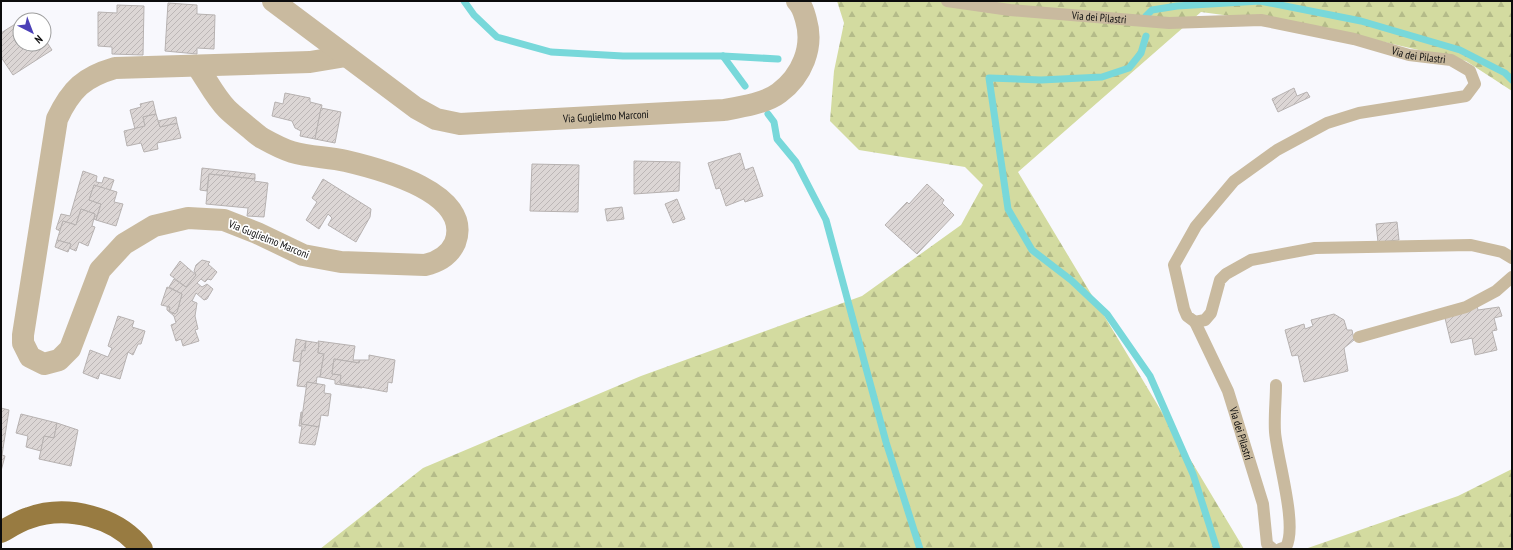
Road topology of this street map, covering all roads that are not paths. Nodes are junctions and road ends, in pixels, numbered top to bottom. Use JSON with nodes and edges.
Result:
{"nodes":[{"id":1,"x":273,"y":1,"type":"edge"},
{"id":2,"x":797,"y":1,"type":"edge"},
{"id":3,"x":947,"y":1,"type":"edge"},
{"id":4,"x":346,"y":56,"type":"junction"},
{"id":5,"x":197,"y":66,"type":"junction"},
{"id":6,"x":1512,"y":258,"type":"edge"},
{"id":7,"x":1512,"y":277,"type":"edge"},
{"id":8,"x":1195,"y":322,"type":"junction"},
{"id":9,"x":1359,"y":337,"type":"dead end"},
{"id":10,"x":1276,"y":385,"type":"dead end"},
{"id":11,"x":1,"y":532,"type":"edge"},
{"id":12,"x":142,"y":549,"type":"edge"},
{"id":13,"x":1273,"y":549,"type":"edge"},
{"id":14,"x":1280,"y":549,"type":"edge"}],
"edges":[{"from":1,"to":4,"type":"street","name":"Via Guglielmo Marconi"},
{"from":2,"to":4,"type":"street","name":"Via Guglielmo Marconi"},
{"from":3,"to":8,"type":"lane","name":"Via dei Pilastri"},
{"from":4,"to":5,"type":"street","name":"Via Guglielmo Marconi"},
{"from":5,"to":5,"type":"street","name":"Via Guglielmo Marconi"},
{"from":6,"to":8,"type":"lane"},
{"from":7,"to":9,"type":"lane"},
{"from":8,"to":13,"type":"lane","name":"Via dei Pilastri"},
{"from":10,"to":14,"type":"lane"},
{"from":11,"to":12,"type":"highway"}]}
